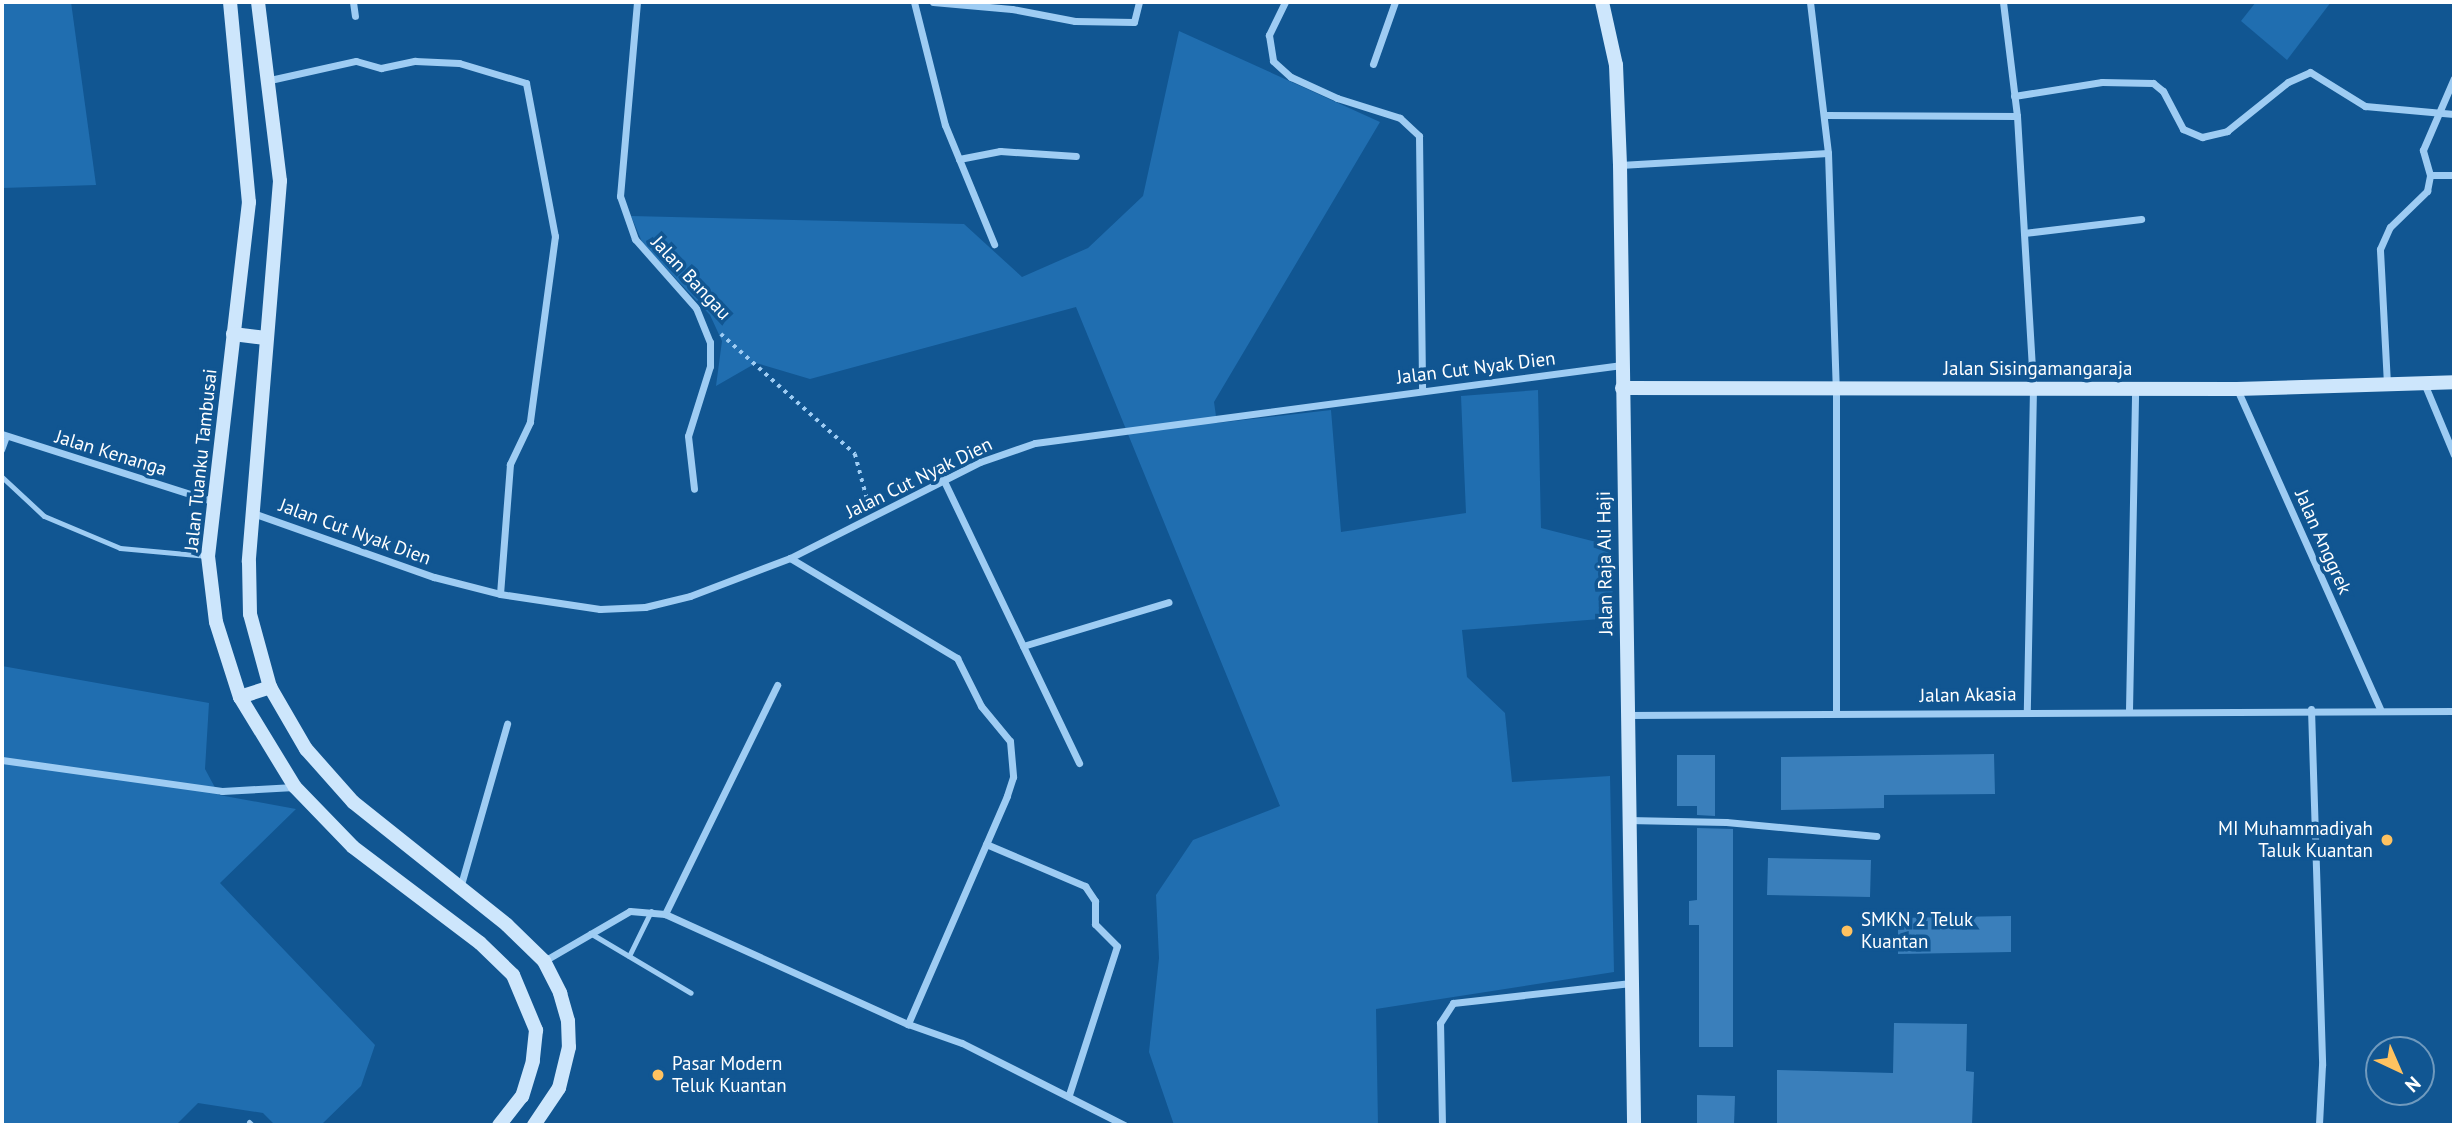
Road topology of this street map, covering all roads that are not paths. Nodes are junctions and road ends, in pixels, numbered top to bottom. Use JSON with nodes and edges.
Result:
{"nodes":[{"id":1,"x":230,"y":2,"type":"edge"},
{"id":2,"x":258,"y":2,"type":"edge"},
{"id":3,"x":353,"y":2,"type":"edge"},
{"id":4,"x":637,"y":2,"type":"edge"},
{"id":5,"x":914,"y":2,"type":"edge"},
{"id":6,"x":933,"y":2,"type":"edge"},
{"id":7,"x":1139,"y":2,"type":"edge"},
{"id":8,"x":1285,"y":2,"type":"edge"},
{"id":9,"x":1395,"y":2,"type":"edge"},
{"id":10,"x":1602,"y":2,"type":"edge"},
{"id":11,"x":1810,"y":2,"type":"edge"},
{"id":12,"x":2003,"y":2,"type":"edge"},
{"id":13,"x":355,"y":16,"type":"dead end"},
{"id":14,"x":1373,"y":64,"type":"dead end"},
{"id":15,"x":2454,"y":78,"type":"edge"},
{"id":16,"x":270,"y":80,"type":"junction"},
{"id":17,"x":2014,"y":96,"type":"junction"},
{"id":18,"x":2436,"y":113,"type":"junction"},
{"id":19,"x":2454,"y":114,"type":"edge"},
{"id":20,"x":1826,"y":115,"type":"junction"},
{"id":21,"x":2017,"y":116,"type":"junction"},
{"id":22,"x":1828,"y":153,"type":"junction"},
{"id":23,"x":1076,"y":156,"type":"dead end"},
{"id":24,"x":959,"y":159,"type":"junction"},
{"id":25,"x":1620,"y":165,"type":"junction"},
{"id":26,"x":2430,"y":175,"type":"junction"},
{"id":27,"x":2454,"y":175,"type":"edge"},
{"id":28,"x":2141,"y":219,"type":"dead end"},
{"id":29,"x":2024,"y":233,"type":"junction"},
{"id":30,"x":993,"y":244,"type":"dead end"},
{"id":31,"x":233,"y":334,"type":"junction"},
{"id":32,"x":264,"y":338,"type":"junction"},
{"id":33,"x":1622,"y":365,"type":"junction"},
{"id":34,"x":2454,"y":382,"type":"edge"},
{"id":35,"x":2424,"y":383,"type":"junction"},
{"id":36,"x":2387,"y":384,"type":"junction"},
{"id":37,"x":1622,"y":388,"type":"junction"},
{"id":38,"x":1836,"y":388,"type":"junction"},
{"id":39,"x":2033,"y":388,"type":"junction"},
{"id":40,"x":2135,"y":388,"type":"junction"},
{"id":41,"x":2237,"y":388,"type":"junction"},
{"id":42,"x":1422,"y":391,"type":"junction"},
{"id":43,"x":4,"y":435,"type":"edge"},
{"id":44,"x":2,"y":450,"type":"edge"},
{"id":45,"x":2454,"y":455,"type":"edge"},
{"id":46,"x":2,"y":477,"type":"edge"},
{"id":47,"x":943,"y":479,"type":"junction"},
{"id":48,"x":694,"y":489,"type":"dead end"},
{"id":49,"x":212,"y":501,"type":"junction"},
{"id":50,"x":252,"y":513,"type":"junction"},
{"id":51,"x":208,"y":556,"type":"junction"},
{"id":52,"x":790,"y":558,"type":"junction"},
{"id":53,"x":500,"y":594,"type":"junction"},
{"id":54,"x":1169,"y":602,"type":"dead end"},
{"id":55,"x":1023,"y":646,"type":"junction"},
{"id":56,"x":777,"y":685,"type":"dead end"},
{"id":57,"x":270,"y":687,"type":"junction"},
{"id":58,"x":240,"y":697,"type":"junction"},
{"id":59,"x":2380,"y":708,"type":"junction"},
{"id":60,"x":2311,"y":709,"type":"junction"},
{"id":61,"x":2027,"y":710,"type":"junction"},
{"id":62,"x":2129,"y":710,"type":"junction"},
{"id":63,"x":2454,"y":711,"type":"edge"},
{"id":64,"x":1836,"y":713,"type":"junction"},
{"id":65,"x":1626,"y":715,"type":"junction"},
{"id":66,"x":507,"y":724,"type":"dead end"},
{"id":67,"x":2,"y":760,"type":"edge"},
{"id":68,"x":1079,"y":762,"type":"dead end"},
{"id":69,"x":295,"y":787,"type":"junction"},
{"id":70,"x":1628,"y":820,"type":"junction"},
{"id":71,"x":1876,"y":836,"type":"dead end"},
{"id":72,"x":986,"y":844,"type":"junction"},
{"id":73,"x":460,"y":889,"type":"junction"},
{"id":74,"x":651,"y":912,"type":"junction"},
{"id":75,"x":665,"y":914,"type":"junction"},
{"id":76,"x":590,"y":933,"type":"junction"},
{"id":77,"x":629,"y":956,"type":"junction"},
{"id":78,"x":544,"y":961,"type":"junction"},
{"id":79,"x":1631,"y":983,"type":"junction"},
{"id":80,"x":691,"y":993,"type":"dead end"},
{"id":81,"x":908,"y":1024,"type":"junction"},
{"id":82,"x":1069,"y":1095,"type":"junction"},
{"id":83,"x":499,"y":1125,"type":"edge"},
{"id":84,"x":534,"y":1125,"type":"edge"},
{"id":85,"x":1124,"y":1125,"type":"edge"},
{"id":86,"x":1442,"y":1125,"type":"edge"},
{"id":87,"x":1634,"y":1125,"type":"edge"},
{"id":88,"x":2319,"y":1125,"type":"edge"}],
"edges":[{"from":1,"to":31,"type":"main road","name":"Jalan Tuanku Tambusai"},
{"from":2,"to":16,"type":"main road"},
{"from":3,"to":13,"type":"street"},
{"from":4,"to":48,"type":"street","name":"Jalan Bangau"},
{"from":5,"to":24,"type":"street"},
{"from":6,"to":7,"type":"street"},
{"from":8,"to":42,"type":"street"},
{"from":9,"to":14,"type":"street"},
{"from":10,"to":25,"type":"main road","name":"Jalan Raja Ali Haji"},
{"from":11,"to":20,"type":"street"},
{"from":12,"to":17,"type":"street"},
{"from":15,"to":18,"type":"street"},
{"from":16,"to":32,"type":"main road"},
{"from":16,"to":53,"type":"street"},
{"from":17,"to":18,"type":"street"},
{"from":17,"to":21,"type":"street"},
{"from":18,"to":19,"type":"street"},
{"from":18,"to":26,"type":"street"},
{"from":20,"to":21,"type":"street"},
{"from":20,"to":22,"type":"street"},
{"from":21,"to":29,"type":"street"},
{"from":22,"to":25,"type":"street"},
{"from":22,"to":38,"type":"street"},
{"from":23,"to":24,"type":"street"},
{"from":24,"to":30,"type":"street"},
{"from":25,"to":33,"type":"main road","name":"Jalan Raja Ali Haji"},
{"from":26,"to":27,"type":"street"},
{"from":26,"to":36,"type":"street"},
{"from":28,"to":29,"type":"street"},
{"from":29,"to":39,"type":"street"},
{"from":31,"to":32,"type":"main road"},
{"from":31,"to":49,"type":"main road","name":"Jalan Tuanku Tambusai"},
{"from":32,"to":50,"type":"main road"},
{"from":33,"to":37,"type":"main road","name":"Jalan Raja Ali Haji"},
{"from":33,"to":42,"type":"street","name":"Jalan Cut Nyak Dien"},
{"from":34,"to":35,"type":"main road","name":"Jalan Sisingamangaraja"},
{"from":35,"to":36,"type":"main road","name":"Jalan Sisingamangaraja"},
{"from":35,"to":45,"type":"street"},
{"from":36,"to":41,"type":"main road","name":"Jalan Sisingamangaraja"},
{"from":37,"to":38,"type":"main road","name":"Jalan Sisingamangaraja"},
{"from":37,"to":65,"type":"main road","name":"Jalan Raja Ali Haji"},
{"from":38,"to":39,"type":"main road","name":"Jalan Sisingamangaraja"},
{"from":38,"to":64,"type":"street"},
{"from":39,"to":40,"type":"main road","name":"Jalan Sisingamangaraja"},
{"from":39,"to":61,"type":"street"},
{"from":40,"to":41,"type":"main road","name":"Jalan Sisingamangaraja"},
{"from":40,"to":62,"type":"street"},
{"from":41,"to":59,"type":"street","name":"Jalan Anggrek"},
{"from":42,"to":47,"type":"street","name":"Jalan Cut Nyak Dien"},
{"from":43,"to":44,"type":"lane"},
{"from":43,"to":49,"type":"street","name":"Jalan Kenanga"},
{"from":46,"to":51,"type":"lane"},
{"from":47,"to":52,"type":"street","name":"Jalan Cut Nyak Dien"},
{"from":47,"to":55,"type":"street"},
{"from":49,"to":51,"type":"main road","name":"Jalan Tuanku Tambusai"},
{"from":50,"to":53,"type":"street","name":"Jalan Cut Nyak Dien"},
{"from":50,"to":57,"type":"main road"},
{"from":51,"to":58,"type":"main road","name":"Jalan Tuanku Tambusai"},
{"from":52,"to":53,"type":"street","name":"Jalan Cut Nyak Dien"},
{"from":52,"to":72,"type":"street"},
{"from":54,"to":55,"type":"street"},
{"from":55,"to":68,"type":"street"},
{"from":56,"to":75,"type":"street"},
{"from":57,"to":58,"type":"main road"},
{"from":57,"to":73,"type":"main road"},
{"from":58,"to":69,"type":"main road","name":"Jalan Tuanku Tambusai"},
{"from":59,"to":60,"type":"street","name":"Jalan Akasia"},
{"from":59,"to":63,"type":"street","name":"Jalan Akasia"},
{"from":60,"to":62,"type":"street","name":"Jalan Akasia"},
{"from":60,"to":88,"type":"street"},
{"from":61,"to":62,"type":"street","name":"Jalan Akasia"},
{"from":61,"to":64,"type":"street","name":"Jalan Akasia"},
{"from":64,"to":65,"type":"street","name":"Jalan Akasia"},
{"from":65,"to":70,"type":"main road","name":"Jalan Raja Ali Haji"},
{"from":66,"to":73,"type":"street"},
{"from":67,"to":69,"type":"street"},
{"from":69,"to":83,"type":"main road","name":"Jalan Tuanku Tambusai"},
{"from":70,"to":71,"type":"street"},
{"from":70,"to":79,"type":"main road","name":"Jalan Raja Ali Haji"},
{"from":72,"to":81,"type":"street"},
{"from":72,"to":82,"type":"street"},
{"from":73,"to":78,"type":"main road"},
{"from":74,"to":75,"type":"street"},
{"from":74,"to":76,"type":"street"},
{"from":74,"to":77,"type":"lane"},
{"from":75,"to":81,"type":"street"},
{"from":76,"to":77,"type":"lane"},
{"from":76,"to":78,"type":"street"},
{"from":77,"to":80,"type":"lane"},
{"from":78,"to":84,"type":"main road"},
{"from":79,"to":86,"type":"street"},
{"from":79,"to":87,"type":"main road","name":"Jalan Raja Ali Haji"},
{"from":81,"to":82,"type":"street"},
{"from":82,"to":85,"type":"street"}]}
